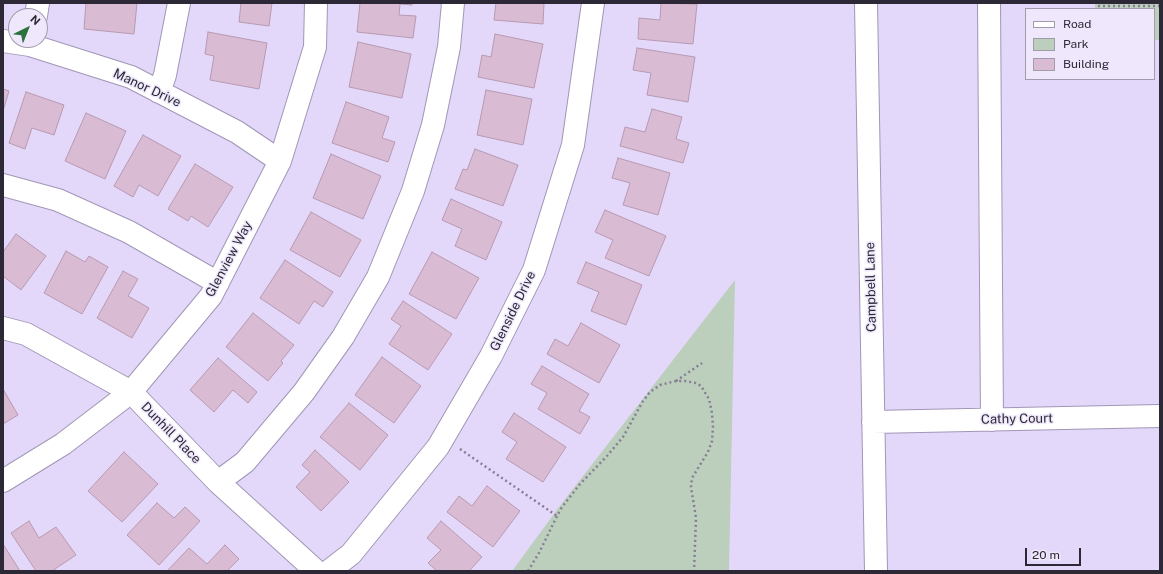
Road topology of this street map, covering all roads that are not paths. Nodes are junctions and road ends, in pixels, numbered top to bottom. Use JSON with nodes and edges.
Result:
{"nodes":[{"id":1,"x":179,"y":3,"type":"edge"},
{"id":2,"x":316,"y":3,"type":"edge"},
{"id":3,"x":453,"y":3,"type":"edge"},
{"id":4,"x":593,"y":3,"type":"edge"},
{"id":5,"x":866,"y":3,"type":"edge"},
{"id":6,"x":989,"y":3,"type":"edge"},
{"id":7,"x":47,"y":48,"type":"edge"},
{"id":8,"x":159,"y":92,"type":"junction"},
{"id":9,"x":280,"y":161,"type":"junction"},
{"id":10,"x":3,"y":185,"type":"edge"},
{"id":11,"x":218,"y":282,"type":"junction"},
{"id":12,"x":3,"y":328,"type":"edge"},
{"id":13,"x":131,"y":392,"type":"junction"},
{"id":14,"x":1160,"y":416,"type":"edge"},
{"id":15,"x":992,"y":420,"type":"junction"},
{"id":16,"x":873,"y":422,"type":"junction"},
{"id":17,"x":3,"y":481,"type":"edge"},
{"id":18,"x":218,"y":482,"type":"junction"},
{"id":19,"x":316,"y":571,"type":"edge"},
{"id":20,"x":329,"y":571,"type":"edge"},
{"id":21,"x":876,"y":571,"type":"edge"}],
"edges":[{"from":1,"to":8,"type":"street"},
{"from":2,"to":9,"type":"street","name":"Glenview Way"},
{"from":3,"to":18,"type":"street"},
{"from":4,"to":20,"type":"street","name":"Glenside Drive"},
{"from":5,"to":16,"type":"street","name":"Campbell Lane"},
{"from":6,"to":15,"type":"street"},
{"from":7,"to":8,"type":"street","name":"Manor Drive"},
{"from":8,"to":9,"type":"street","name":"Manor Drive"},
{"from":9,"to":11,"type":"street","name":"Glenview Way"},
{"from":10,"to":11,"type":"street"},
{"from":11,"to":13,"type":"street","name":"Glenview Way"},
{"from":12,"to":13,"type":"street","name":"Dunhill Place"},
{"from":13,"to":17,"type":"street","name":"Glenview Way"},
{"from":13,"to":18,"type":"street","name":"Dunhill Place"},
{"from":14,"to":15,"type":"street","name":"Cathy Court"},
{"from":15,"to":16,"type":"street","name":"Cathy Court"},
{"from":16,"to":21,"type":"street","name":"Campbell Lane"},
{"from":18,"to":19,"type":"street","name":"Dunhill Place"}]}
